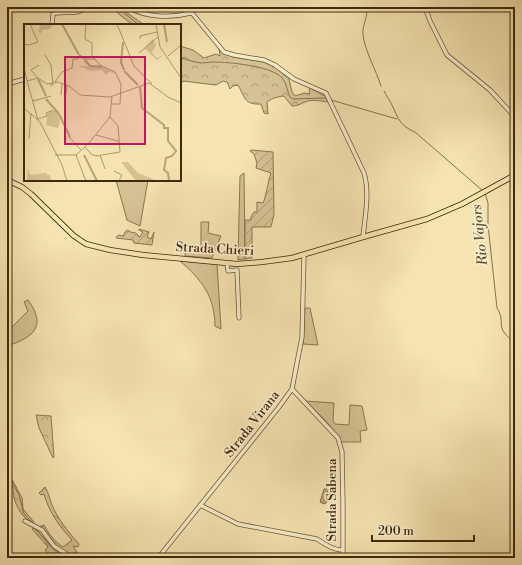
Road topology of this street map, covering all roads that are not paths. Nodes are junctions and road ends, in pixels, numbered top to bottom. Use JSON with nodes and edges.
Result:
{"nodes":[{"id":1,"x":86,"y":7,"type":"edge"},
{"id":2,"x":128,"y":7,"type":"edge"},
{"id":3,"x":187,"y":7,"type":"edge"},
{"id":4,"x":425,"y":7,"type":"edge"},
{"id":5,"x":191,"y":13,"type":"junction"},
{"id":6,"x":52,"y":24,"type":"edge"},
{"id":7,"x":24,"y":79,"type":"edge"},
{"id":8,"x":7,"y":84,"type":"edge"},
{"id":9,"x":515,"y":117,"type":"edge"},
{"id":10,"x":515,"y":175,"type":"edge"},
{"id":11,"x":7,"y":180,"type":"edge"},
{"id":12,"x":363,"y":237,"type":"junction"},
{"id":13,"x":304,"y":255,"type":"junction"},
{"id":14,"x":227,"y":263,"type":"junction"},
{"id":15,"x":239,"y":318,"type":"dead end"},
{"id":16,"x":292,"y":389,"type":"junction"},
{"id":17,"x":200,"y":505,"type":"junction"},
{"id":18,"x":26,"y":521,"type":"dead end"},
{"id":19,"x":342,"y":550,"type":"junction"},
{"id":20,"x":71,"y":558,"type":"edge"},
{"id":21,"x":158,"y":558,"type":"edge"},
{"id":22,"x":343,"y":558,"type":"edge"}],
"edges":[{"from":1,"to":6,"type":"street"},
{"from":2,"to":5,"type":"street"},
{"from":3,"to":5,"type":"street"},
{"from":4,"to":9,"type":"street"},
{"from":5,"to":12,"type":"street"},
{"from":7,"to":8,"type":"street"},
{"from":10,"to":12,"type":"main road","name":"Strada Chieri"},
{"from":11,"to":14,"type":"main road","name":"Strada Chieri"},
{"from":12,"to":13,"type":"main road","name":"Strada Chieri"},
{"from":13,"to":14,"type":"main road","name":"Strada Chieri"},
{"from":13,"to":16,"type":"street","name":"Strada Virana"},
{"from":14,"to":15,"type":"street"},
{"from":16,"to":17,"type":"street","name":"Strada Virana"},
{"from":16,"to":19,"type":"street","name":"Strada Sabena"},
{"from":17,"to":19,"type":"street"},
{"from":17,"to":21,"type":"street","name":"Strada Virana"},
{"from":18,"to":20,"type":"street"},
{"from":19,"to":22,"type":"street","name":"Strada Sabena"}]}
